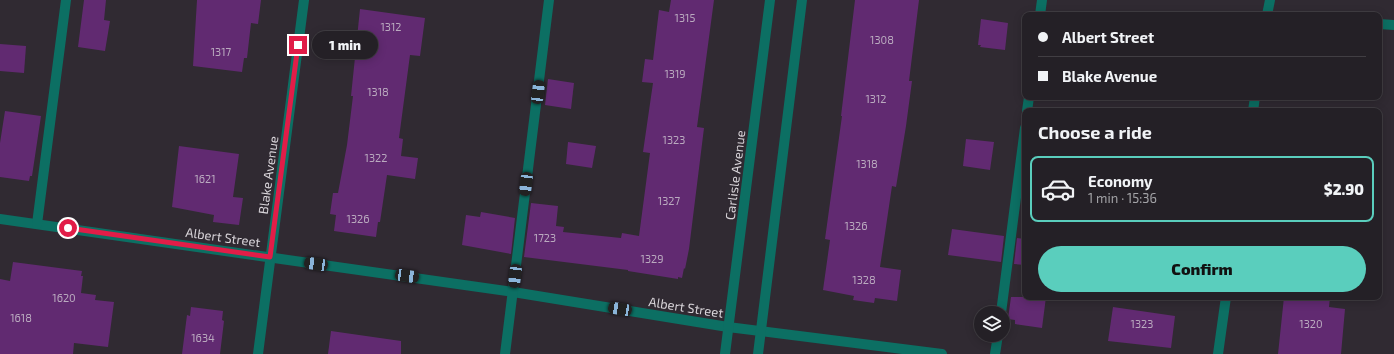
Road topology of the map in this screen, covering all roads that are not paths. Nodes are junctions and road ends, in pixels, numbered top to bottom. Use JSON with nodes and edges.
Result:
{"nodes":[{"id":1,"x":66,"y":0,"type":"edge"},
{"id":2,"x":304,"y":0,"type":"edge"},
{"id":3,"x":550,"y":0,"type":"edge"},
{"id":4,"x":770,"y":0,"type":"edge"},
{"id":5,"x":802,"y":0,"type":"edge"},
{"id":6,"x":1042,"y":0,"type":"edge"},
{"id":7,"x":1270,"y":0,"type":"edge"},
{"id":8,"x":1040,"y":12,"type":"edge"},
{"id":9,"x":1268,"y":12,"type":"edge"},
{"id":10,"x":1382,"y":24,"type":"edge"},
{"id":11,"x":1394,"y":25,"type":"edge"},
{"id":12,"x":1022,"y":151,"type":"edge"},
{"id":13,"x":0,"y":218,"type":"edge"},
{"id":14,"x":37,"y":224,"type":"junction"},
{"id":15,"x":270,"y":257,"type":"junction"},
{"id":16,"x":513,"y":292,"type":"junction"},
{"id":17,"x":1226,"y":300,"type":"edge"},
{"id":18,"x":1002,"y":306,"type":"edge"},
{"id":19,"x":728,"y":327,"type":"junction"},
{"id":20,"x":761,"y":331,"type":"junction"},
{"id":21,"x":997,"y":342,"type":"edge"},
{"id":22,"x":258,"y":354,"type":"edge"},
{"id":23,"x":505,"y":354,"type":"edge"},
{"id":24,"x":725,"y":354,"type":"edge"},
{"id":25,"x":758,"y":354,"type":"edge"},
{"id":26,"x":942,"y":354,"type":"edge"},
{"id":27,"x":995,"y":354,"type":"edge"},
{"id":28,"x":1218,"y":354,"type":"edge"}],
"edges":[{"from":1,"to":14,"type":"street"},
{"from":2,"to":15,"type":"street","name":"Blake Avenue"},
{"from":3,"to":16,"type":"street"},
{"from":4,"to":19,"type":"street","name":"Carlisle Avenue"},
{"from":5,"to":20,"type":"street"},
{"from":6,"to":8,"type":"street"},
{"from":7,"to":9,"type":"street"},
{"from":10,"to":11,"type":"street"},
{"from":12,"to":18,"type":"street"},
{"from":13,"to":14,"type":"street","name":"Albert Street"},
{"from":14,"to":15,"type":"street","name":"Albert Street"},
{"from":15,"to":16,"type":"street","name":"Albert Street"},
{"from":15,"to":22,"type":"street","name":"Blake Avenue"},
{"from":16,"to":19,"type":"street","name":"Albert Street"},
{"from":16,"to":23,"type":"street"},
{"from":17,"to":28,"type":"street"},
{"from":19,"to":20,"type":"street","name":"Albert Street"},
{"from":19,"to":24,"type":"street","name":"Carlisle Avenue"},
{"from":20,"to":25,"type":"street"},
{"from":20,"to":26,"type":"street","name":"Albert Street"},
{"from":21,"to":27,"type":"street"}]}
